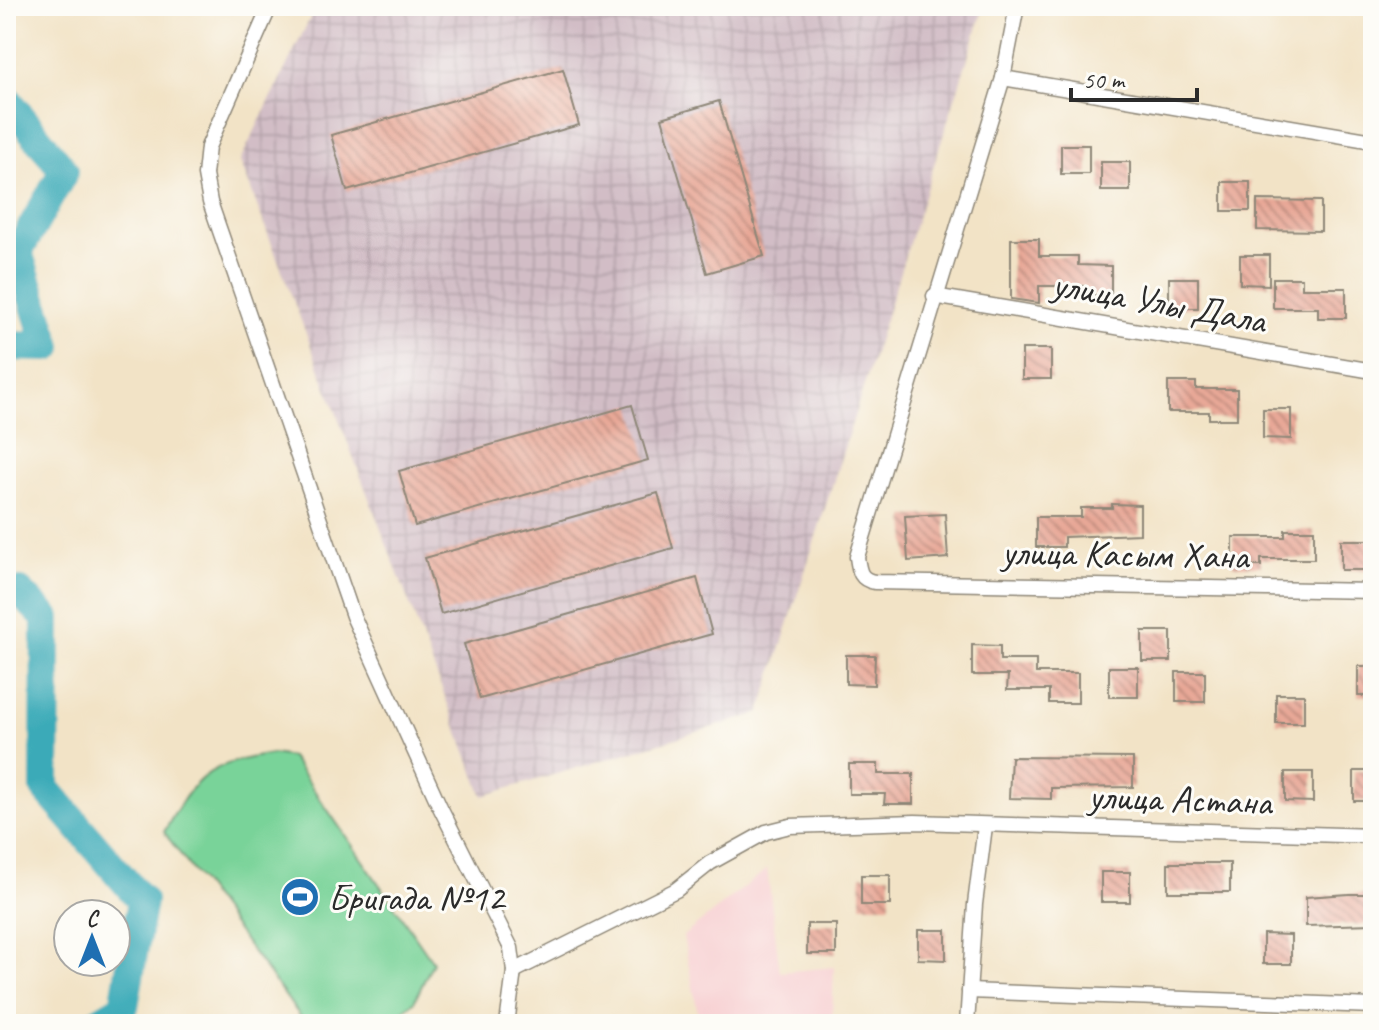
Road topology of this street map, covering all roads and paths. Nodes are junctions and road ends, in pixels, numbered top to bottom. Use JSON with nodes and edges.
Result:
{"nodes":[{"id":1,"x":270,"y":6,"type":"edge"},
{"id":2,"x":1017,"y":6,"type":"edge"},
{"id":3,"x":1003,"y":78,"type":"junction"},
{"id":4,"x":1373,"y":141,"type":"edge"},
{"id":5,"x":934,"y":296,"type":"junction"},
{"id":6,"x":1373,"y":371,"type":"edge"},
{"id":7,"x":1373,"y":591,"type":"edge"},
{"id":8,"x":985,"y":826,"type":"junction"},
{"id":9,"x":1373,"y":836,"type":"edge"},
{"id":10,"x":514,"y":971,"type":"junction"},
{"id":11,"x":969,"y":991,"type":"junction"},
{"id":12,"x":1373,"y":1006,"type":"edge"},
{"id":13,"x":507,"y":1024,"type":"edge"},
{"id":14,"x":967,"y":1024,"type":"edge"}],
"edges":[{"from":1,"to":10,"type":"street"},
{"from":2,"to":3,"type":"street"},
{"from":3,"to":4,"type":"street"},
{"from":3,"to":5,"type":"street"},
{"from":5,"to":6,"type":"street","name":"улица Улы Дала"},
{"from":5,"to":7,"type":"street","name":"улица Касым Хана"},
{"from":8,"to":9,"type":"street","name":"улица Астана"},
{"from":8,"to":10,"type":"street","name":"улица Астана"},
{"from":8,"to":11,"type":"street"},
{"from":10,"to":13,"type":"street"},
{"from":11,"to":12,"type":"street"},
{"from":11,"to":14,"type":"street"}]}
